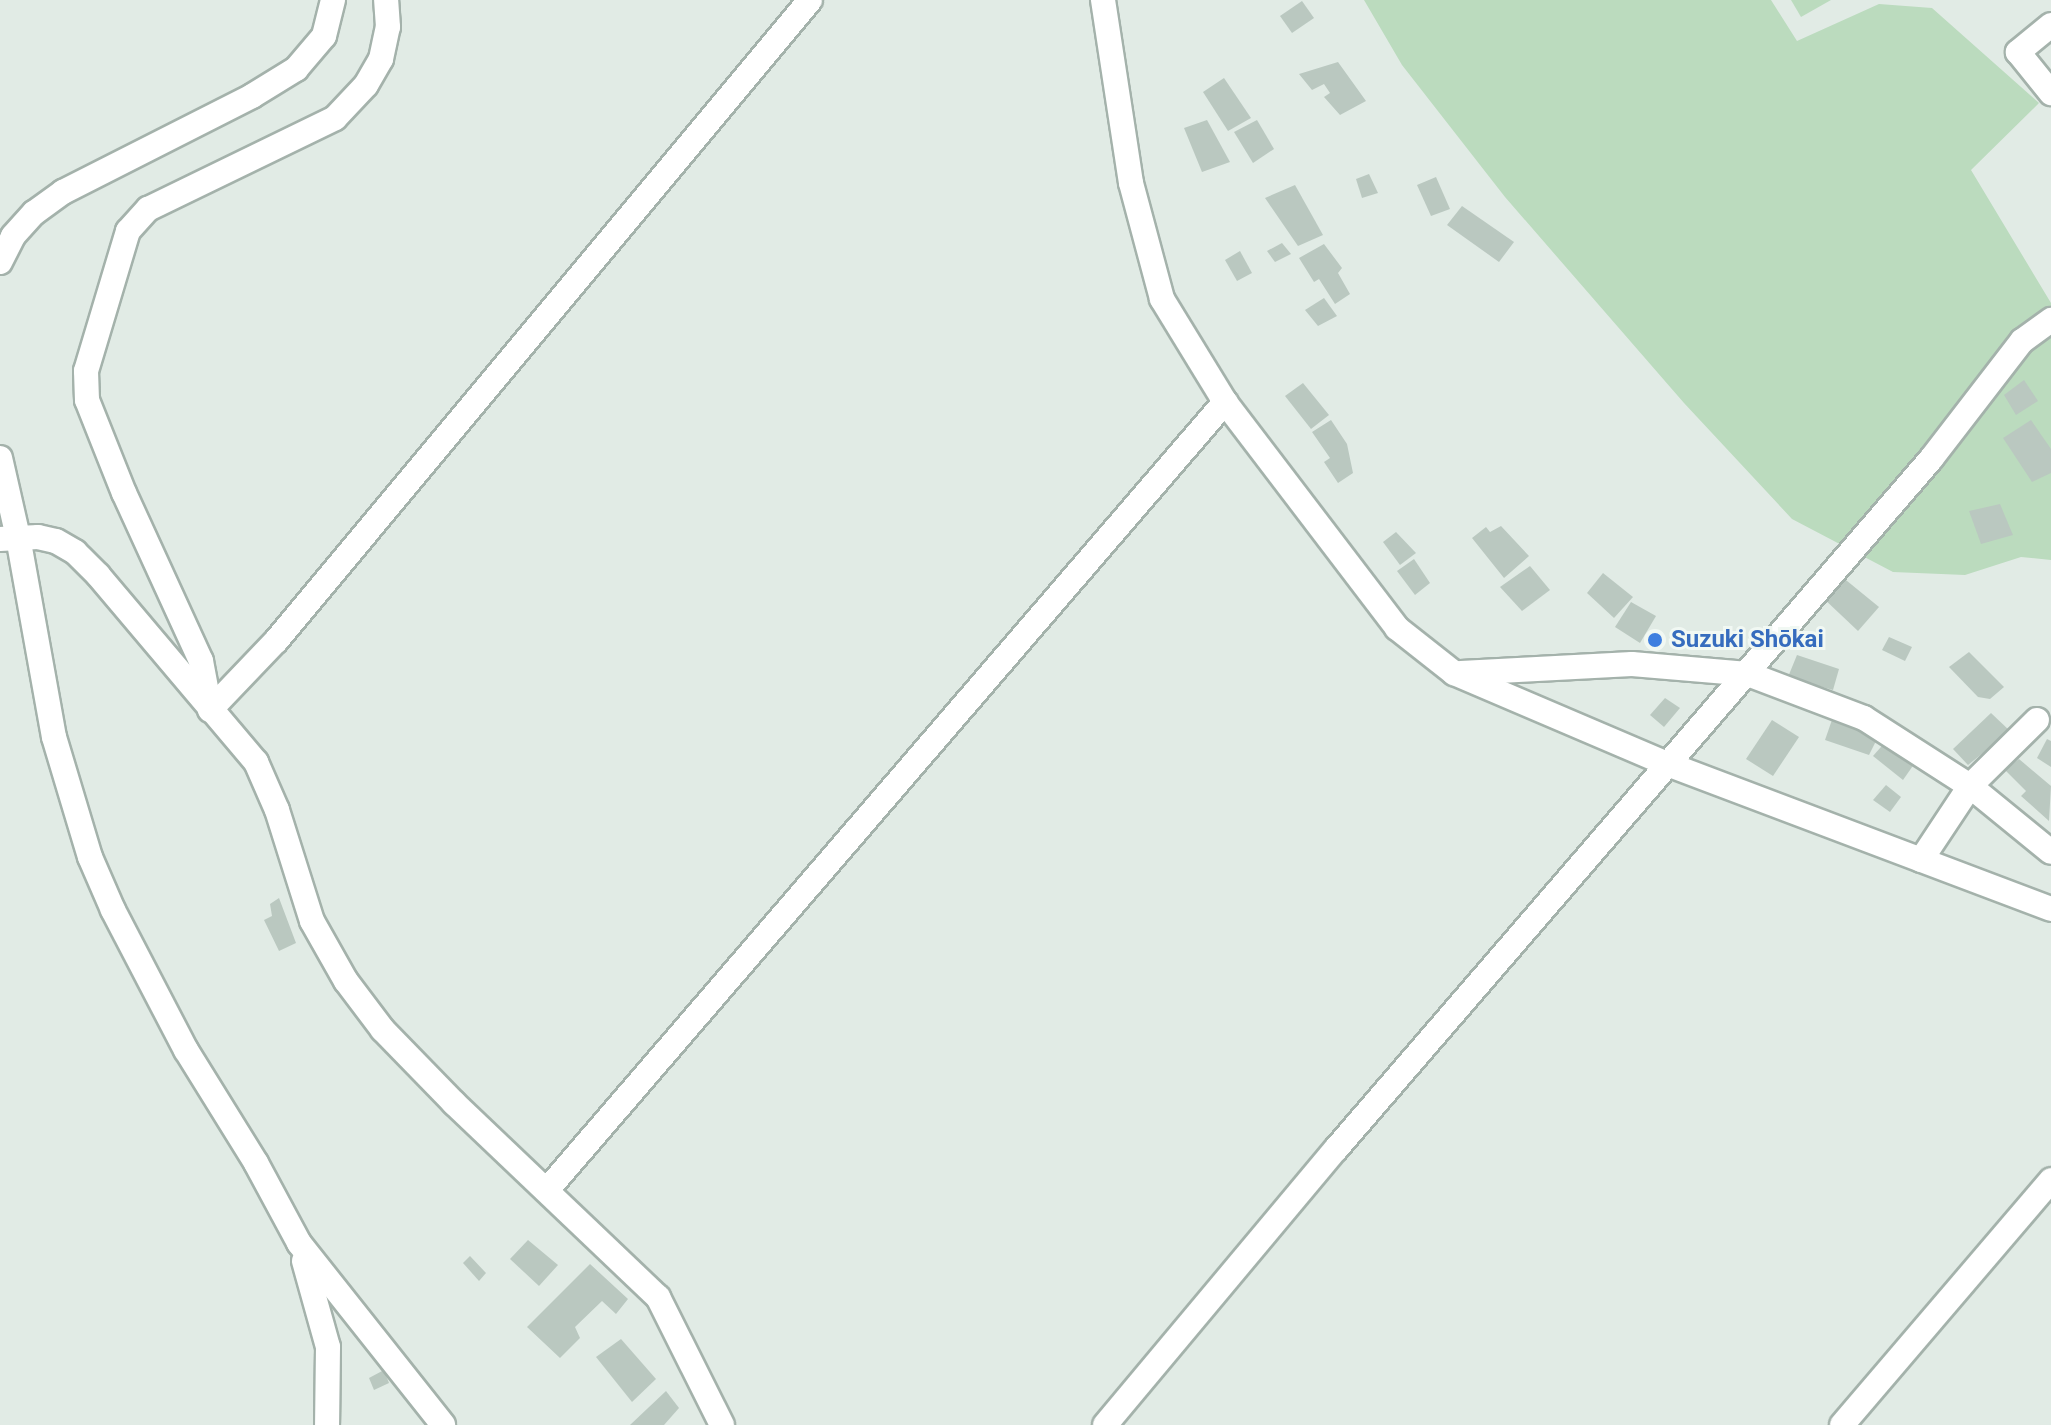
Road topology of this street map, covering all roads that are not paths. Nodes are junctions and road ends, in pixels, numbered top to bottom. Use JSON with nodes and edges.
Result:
{"nodes":[{"id":1,"x":333,"y":0,"type":"edge"},
{"id":2,"x":386,"y":0,"type":"edge"},
{"id":3,"x":810,"y":0,"type":"edge"},
{"id":4,"x":1103,"y":0,"type":"edge"},
{"id":5,"x":2051,"y":25,"type":"edge"},
{"id":6,"x":2051,"y":93,"type":"edge"},
{"id":7,"x":0,"y":262,"type":"edge"},
{"id":8,"x":2051,"y":320,"type":"edge"},
{"id":9,"x":1225,"y":402,"type":"junction"},
{"id":10,"x":0,"y":458,"type":"edge"},
{"id":11,"x":9,"y":538,"type":"edge"},
{"id":12,"x":1454,"y":673,"type":"junction"},
{"id":13,"x":1748,"y":674,"type":"junction"},
{"id":14,"x":210,"y":710,"type":"junction"},
{"id":15,"x":2037,"y":720,"type":"dead end"},
{"id":16,"x":1670,"y":765,"type":"junction"},
{"id":17,"x":1970,"y":786,"type":"junction"},
{"id":18,"x":2051,"y":852,"type":"edge"},
{"id":19,"x":1921,"y":860,"type":"junction"},
{"id":20,"x":2051,"y":909,"type":"edge"},
{"id":21,"x":2051,"y":1180,"type":"edge"},
{"id":22,"x":547,"y":1190,"type":"junction"},
{"id":23,"x":299,"y":1243,"type":"junction"},
{"id":24,"x":327,"y":1425,"type":"edge"},
{"id":25,"x":443,"y":1425,"type":"edge"},
{"id":26,"x":722,"y":1425,"type":"edge"},
{"id":27,"x":1105,"y":1425,"type":"edge"},
{"id":28,"x":1842,"y":1425,"type":"edge"}],
"edges":[{"from":1,"to":7,"type":"street"},
{"from":2,"to":14,"type":"street"},
{"from":3,"to":14,"type":"street"},
{"from":4,"to":9,"type":"street"},
{"from":5,"to":6,"type":"street"},
{"from":8,"to":13,"type":"street"},
{"from":9,"to":12,"type":"street"},
{"from":9,"to":22,"type":"street"},
{"from":10,"to":11,"type":"street"},
{"from":11,"to":14,"type":"street"},
{"from":11,"to":23,"type":"street"},
{"from":12,"to":13,"type":"street"},
{"from":12,"to":16,"type":"street"},
{"from":13,"to":16,"type":"street"},
{"from":13,"to":17,"type":"street"},
{"from":14,"to":22,"type":"street"},
{"from":15,"to":17,"type":"street"},
{"from":16,"to":19,"type":"street"},
{"from":16,"to":27,"type":"street"},
{"from":17,"to":18,"type":"street"},
{"from":17,"to":19,"type":"street"},
{"from":19,"to":20,"type":"street"},
{"from":21,"to":28,"type":"street"},
{"from":22,"to":26,"type":"street"},
{"from":23,"to":24,"type":"street"},
{"from":23,"to":25,"type":"street"}]}
